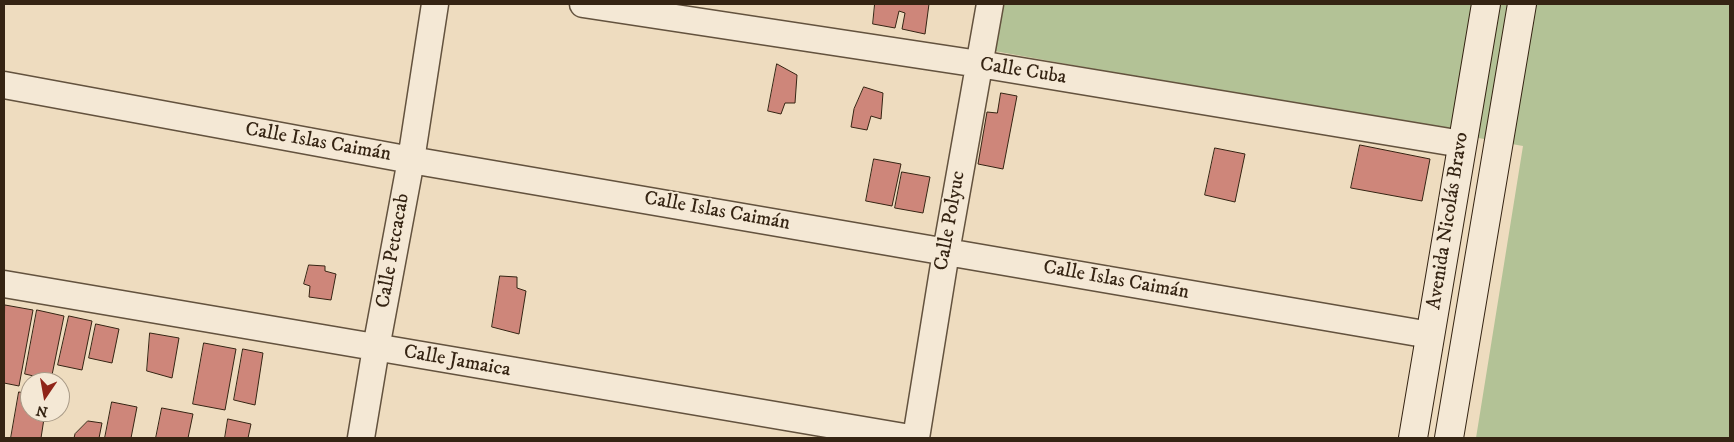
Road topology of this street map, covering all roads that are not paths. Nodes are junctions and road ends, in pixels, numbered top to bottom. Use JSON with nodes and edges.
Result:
{"nodes":[{"id":1,"x":435,"y":4,"type":"edge"},
{"id":2,"x":583,"y":4,"type":"edge"},
{"id":3,"x":990,"y":4,"type":"edge"},
{"id":4,"x":1486,"y":4,"type":"edge"},
{"id":5,"x":1522,"y":4,"type":"edge"},
{"id":6,"x":980,"y":64,"type":"junction"},
{"id":7,"x":4,"y":85,"type":"edge"},
{"id":8,"x":1462,"y":144,"type":"junction"},
{"id":9,"x":411,"y":160,"type":"junction"},
{"id":10,"x":946,"y":252,"type":"junction"},
{"id":11,"x":4,"y":284,"type":"edge"},
{"id":12,"x":1430,"y":335,"type":"junction"},
{"id":13,"x":376,"y":348,"type":"junction"},
{"id":14,"x":362,"y":438,"type":"edge"},
{"id":15,"x":910,"y":438,"type":"edge"},
{"id":16,"x":916,"y":438,"type":"edge"},
{"id":17,"x":1413,"y":438,"type":"edge"},
{"id":18,"x":1449,"y":438,"type":"edge"}],
"edges":[{"from":1,"to":9,"type":"street","name":"Calle Petcacab"},
{"from":2,"to":6,"type":"street","name":"Calle Cuba"},
{"from":3,"to":6,"type":"street","name":"Calle Polyuc"},
{"from":4,"to":8,"type":"main road","name":"Avenida Nicolás Bravo"},
{"from":5,"to":18,"type":"main road","name":"Avenida Nicolás Bravo"},
{"from":6,"to":8,"type":"street","name":"Calle Cuba"},
{"from":6,"to":10,"type":"street","name":"Calle Polyuc"},
{"from":7,"to":9,"type":"street","name":"Calle Islas Caimán"},
{"from":8,"to":12,"type":"main road","name":"Avenida Nicolás Bravo"},
{"from":9,"to":10,"type":"street","name":"Calle Islas Caimán"},
{"from":9,"to":13,"type":"street","name":"Calle Petcacab"},
{"from":10,"to":12,"type":"street","name":"Calle Islas Caimán"},
{"from":10,"to":16,"type":"street","name":"Calle Polyuc"},
{"from":11,"to":13,"type":"street","name":"Calle Jamaica"},
{"from":12,"to":17,"type":"main road","name":"Avenida Nicolás Bravo"},
{"from":13,"to":14,"type":"street","name":"Calle Petcacab"},
{"from":13,"to":15,"type":"street","name":"Calle Jamaica"}]}
